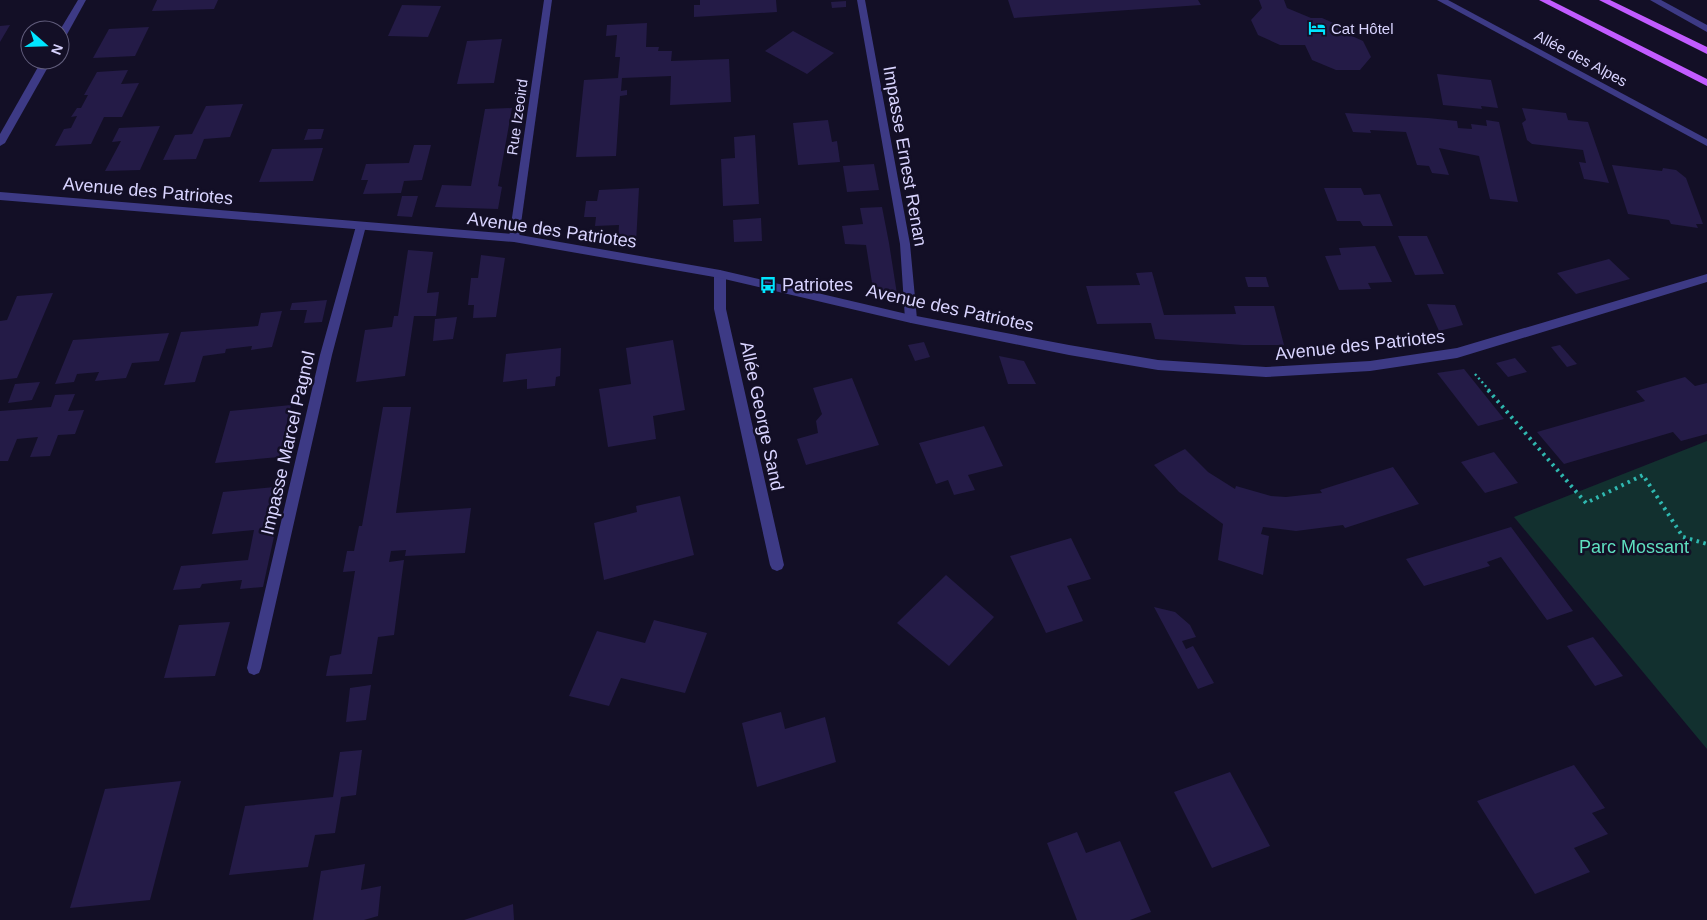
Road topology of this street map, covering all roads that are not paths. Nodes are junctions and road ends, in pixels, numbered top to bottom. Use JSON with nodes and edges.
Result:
{"nodes":[{"id":1,"x":82,"y":0,"type":"edge"},
{"id":2,"x":548,"y":0,"type":"edge"},
{"id":3,"x":861,"y":0,"type":"edge"},
{"id":4,"x":1441,"y":0,"type":"edge"},
{"id":5,"x":1543,"y":0,"type":"edge"},
{"id":6,"x":1604,"y":0,"type":"edge"},
{"id":7,"x":1654,"y":0,"type":"edge"},
{"id":8,"x":70,"y":21,"type":"edge"},
{"id":9,"x":1707,"y":29,"type":"edge"},
{"id":10,"x":1707,"y":51,"type":"edge"},
{"id":11,"x":41,"y":70,"type":"edge"},
{"id":12,"x":1705,"y":83,"type":"edge"},
{"id":13,"x":0,"y":143,"type":"edge"},
{"id":14,"x":1707,"y":143,"type":"edge"},
{"id":15,"x":0,"y":196,"type":"edge"},
{"id":16,"x":361,"y":226,"type":"junction"},
{"id":17,"x":514,"y":238,"type":"junction"},
{"id":18,"x":720,"y":274,"type":"junction"},
{"id":19,"x":1707,"y":278,"type":"edge"},
{"id":20,"x":912,"y":319,"type":"junction"},
{"id":21,"x":777,"y":565,"type":"dead end"},
{"id":22,"x":254,"y":668,"type":"dead end"}],
"edges":[{"from":1,"to":8,"type":"street"},
{"from":2,"to":17,"type":"street","name":"Rue Izeoird"},
{"from":3,"to":20,"type":"street","name":"Impasse Ernest Renan"},
{"from":4,"to":14,"type":"street","name":"Allée des Alpes"},
{"from":5,"to":12,"type":"main road"},
{"from":6,"to":10,"type":"main road"},
{"from":7,"to":9,"type":"street"},
{"from":11,"to":13,"type":"street"},
{"from":15,"to":16,"type":"street","name":"Avenue des Patriotes"},
{"from":16,"to":17,"type":"street","name":"Avenue des Patriotes"},
{"from":16,"to":22,"type":"street","name":"Impasse Marcel Pagnol"},
{"from":17,"to":18,"type":"street","name":"Avenue des Patriotes"},
{"from":18,"to":20,"type":"street","name":"Avenue des Patriotes"},
{"from":18,"to":21,"type":"street","name":"Allée George Sand"},
{"from":19,"to":20,"type":"street","name":"Avenue des Patriotes"}]}
